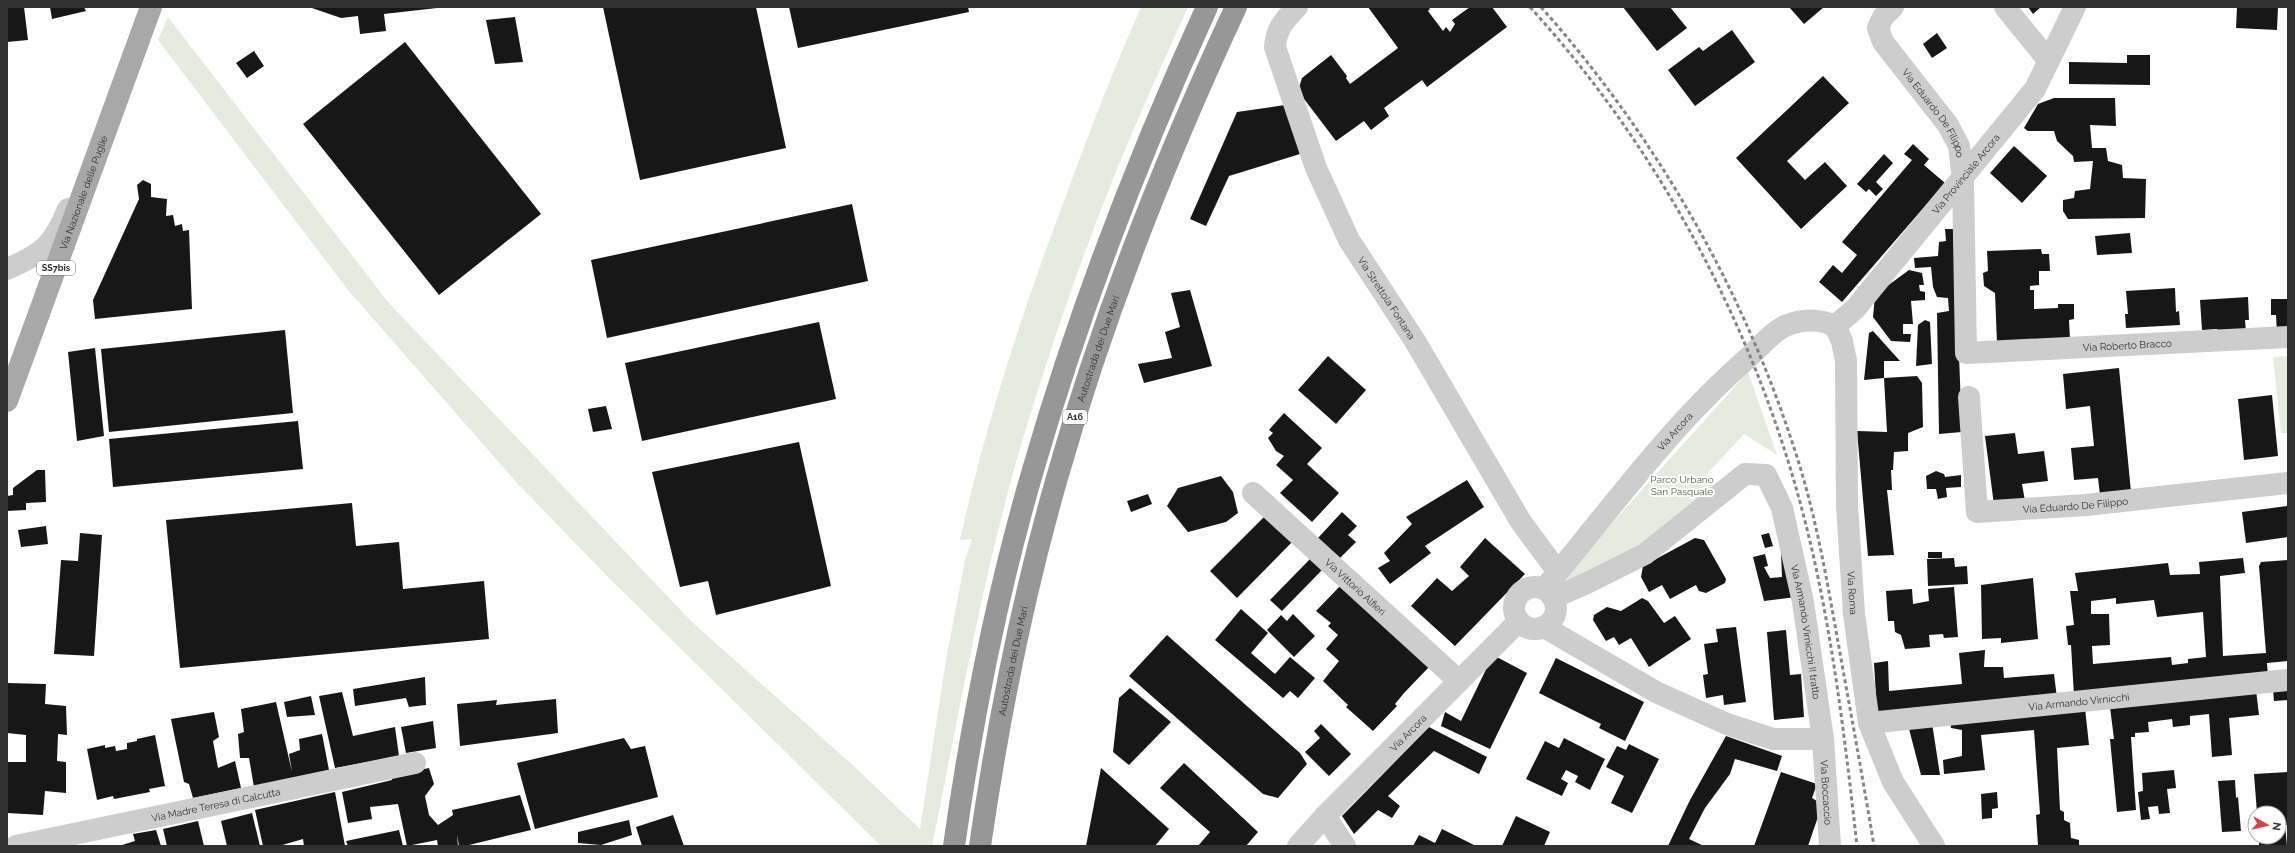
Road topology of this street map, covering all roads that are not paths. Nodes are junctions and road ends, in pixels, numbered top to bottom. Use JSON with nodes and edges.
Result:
{"nodes":[{"id":1,"x":1208,"y":7,"type":"edge"},
{"id":2,"x":1236,"y":7,"type":"edge"},
{"id":3,"x":1297,"y":7,"type":"edge"},
{"id":4,"x":1893,"y":7,"type":"edge"},
{"id":5,"x":2004,"y":7,"type":"edge"},
{"id":6,"x":2075,"y":7,"type":"edge"},
{"id":7,"x":150,"y":9,"type":"edge"},
{"id":8,"x":2048,"y":60,"type":"junction"},
{"id":9,"x":1963,"y":179,"type":"junction"},
{"id":10,"x":86,"y":187,"type":"junction"},
{"id":11,"x":7,"y":270,"type":"edge"},
{"id":12,"x":1834,"y":326,"type":"junction"},
{"id":13,"x":2288,"y":337,"type":"edge"},
{"id":14,"x":1966,"y":353,"type":"joint"},
{"id":15,"x":1969,"y":397,"type":"dead end"},
{"id":16,"x":7,"y":401,"type":"edge"},
{"id":17,"x":2288,"y":483,"type":"edge"},
{"id":18,"x":1253,"y":493,"type":"dead end"},
{"id":19,"x":1552,"y":586,"type":"junction"},
{"id":20,"x":1519,"y":621,"type":"junction"},
{"id":21,"x":1544,"y":627,"type":"junction"},
{"id":22,"x":2288,"y":680,"type":"edge"},
{"id":23,"x":1459,"y":681,"type":"junction"},
{"id":24,"x":1869,"y":723,"type":"junction"},
{"id":25,"x":1823,"y":739,"type":"junction"},
{"id":26,"x":415,"y":763,"type":"dead end"},
{"id":27,"x":1325,"y":816,"type":"junction"},
{"id":28,"x":16,"y":846,"type":"edge"},
{"id":29,"x":954,"y":846,"type":"edge"},
{"id":30,"x":980,"y":846,"type":"edge"},
{"id":31,"x":1298,"y":846,"type":"edge"},
{"id":32,"x":1345,"y":846,"type":"edge"},
{"id":33,"x":1830,"y":846,"type":"edge"},
{"id":34,"x":1934,"y":846,"type":"edge"}],
"edges":[{"from":1,"to":29,"type":"highway","number":"A16"},
{"from":2,"to":30,"type":"highway","name":"Autostrada dei Due Mari","number":"A16"},
{"from":3,"to":19,"type":"street","name":"Via Strettola Fontana"},
{"from":4,"to":9,"type":"street","name":"Via Eduardo De Filippo"},
{"from":5,"to":8,"type":"street"},
{"from":6,"to":8,"type":"street","name":"Via Provinciale Arcora"},
{"from":7,"to":10,"type":"main road","name":"Via Nazionale delle Puglie","number":"SS7bis"},
{"from":8,"to":9,"type":"street","name":"Via Provinciale Arcora"},
{"from":9,"to":12,"type":"street","name":"Via Provinciale Arcora"},
{"from":9,"to":14,"type":"street","name":"Via Eduardo De Filippo"},
{"from":10,"to":11,"type":"street"},
{"from":10,"to":16,"type":"main road","name":"Via Nazionale delle Puglie","number":"SS7bis"},
{"from":12,"to":19,"type":"street","name":"Via Arcora"},
{"from":12,"to":24,"type":"street","name":"Via Roma"},
{"from":13,"to":14,"type":"street","name":"Via Roberto Bracco"},
{"from":15,"to":17,"type":"street","name":"Via Eduardo De Filippo"},
{"from":18,"to":23,"type":"street","name":"Via Vittorio Alfieri"},
{"from":19,"to":20,"type":"street"},
{"from":19,"to":21,"type":"street"},
{"from":19,"to":25,"type":"street","name":"Via Armando Virnicchi II tratto"},
{"from":20,"to":21,"type":"street"},
{"from":20,"to":23,"type":"street","name":"Via Arcora"},
{"from":21,"to":25,"type":"street"},
{"from":22,"to":24,"type":"street","name":"Via Armando Virnicchi"},
{"from":23,"to":27,"type":"street","name":"Via Arcora"},
{"from":24,"to":34,"type":"street","name":"Via Roma"},
{"from":25,"to":33,"type":"street","name":"Via Boccaccio"},
{"from":26,"to":28,"type":"street","name":"Via Madre Teresa di Calcutta"},
{"from":27,"to":31,"type":"street","name":"Via Arcora"},
{"from":27,"to":32,"type":"street"}]}
